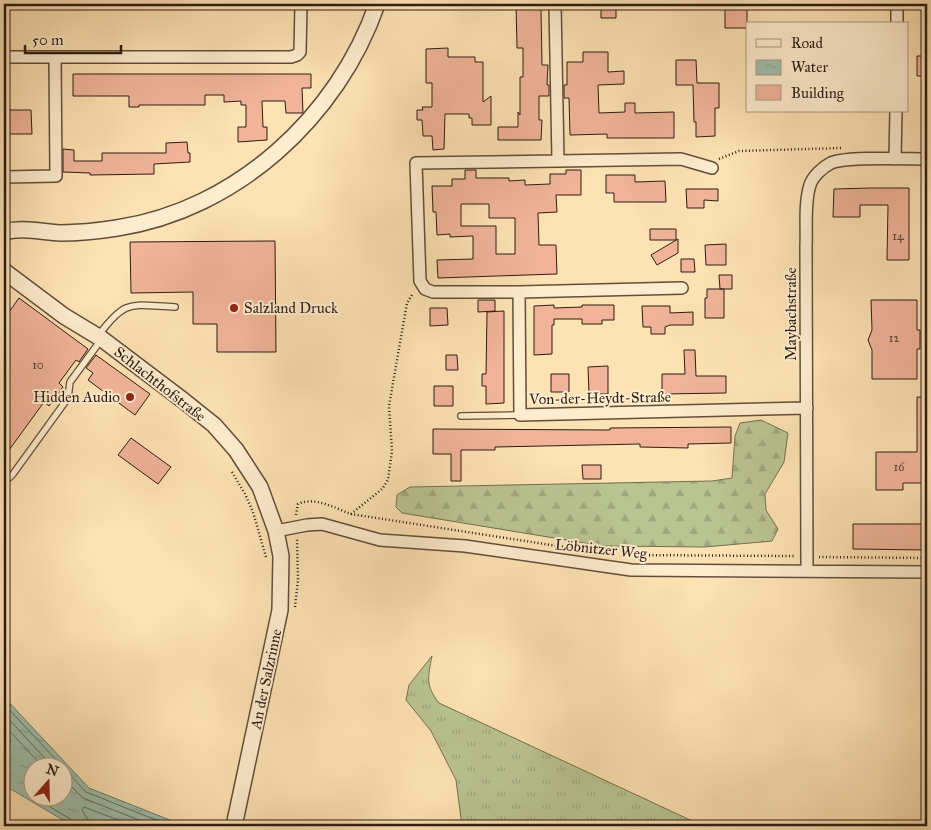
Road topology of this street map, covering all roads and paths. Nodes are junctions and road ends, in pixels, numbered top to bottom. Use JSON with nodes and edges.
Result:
{"nodes":[{"id":1,"x":301,"y":4,"type":"edge"},
{"id":2,"x":376,"y":4,"type":"edge"},
{"id":3,"x":555,"y":4,"type":"edge"},
{"id":4,"x":897,"y":4,"type":"edge"},
{"id":5,"x":897,"y":22,"type":"edge"},
{"id":6,"x":4,"y":57,"type":"edge"},
{"id":7,"x":55,"y":57,"type":"junction"},
{"id":8,"x":896,"y":112,"type":"edge"},
{"id":9,"x":895,"y":159,"type":"junction"},
{"id":10,"x":927,"y":159,"type":"edge"},
{"id":11,"x":850,"y":160,"type":"junction"},
{"id":12,"x":558,"y":161,"type":"junction"},
{"id":13,"x":716,"y":163,"type":"joint"},
{"id":14,"x":4,"y":177,"type":"edge"},
{"id":15,"x":4,"y":232,"type":"edge"},
{"id":16,"x":4,"y":271,"type":"edge"},
{"id":17,"x":420,"y":281,"type":"junction"},
{"id":18,"x":682,"y":288,"type":"dead end"},
{"id":19,"x":519,"y":292,"type":"junction"},
{"id":20,"x":175,"y":307,"type":"dead end"},
{"id":21,"x":100,"y":338,"type":"junction"},
{"id":22,"x":807,"y":408,"type":"junction"},
{"id":23,"x":520,"y":415,"type":"junction"},
{"id":24,"x":461,"y":416,"type":"dead end"},
{"id":25,"x":4,"y":477,"type":"edge"},
{"id":26,"x":245,"y":494,"type":"dead end"},
{"id":27,"x":351,"y":514,"type":"junction"},
{"id":28,"x":296,"y":527,"type":"junction"},
{"id":29,"x":276,"y":531,"type":"junction"},
{"id":30,"x":604,"y":553,"type":"dead end"},
{"id":31,"x":613,"y":554,"type":"dead end"},
{"id":32,"x":298,"y":556,"type":"dead end"},
{"id":33,"x":807,"y":556,"type":"junction"},
{"id":34,"x":266,"y":557,"type":"dead end"},
{"id":35,"x":927,"y":558,"type":"edge"},
{"id":36,"x":807,"y":571,"type":"junction"},
{"id":37,"x":927,"y":572,"type":"edge"},
{"id":38,"x":234,"y":826,"type":"edge"}],
"edges":[{"from":1,"to":7,"type":"street"},
{"from":2,"to":15,"type":"street"},
{"from":3,"to":12,"type":"street"},
{"from":4,"to":5,"type":"street"},
{"from":6,"to":7,"type":"street"},
{"from":7,"to":14,"type":"street"},
{"from":8,"to":9,"type":"street"},
{"from":9,"to":10,"type":"street","name":"Maybachstraße"},
{"from":9,"to":11,"type":"street","name":"Maybachstraße"},
{"from":11,"to":13,"type":"path"},
{"from":11,"to":22,"type":"street","name":"Maybachstraße"},
{"from":12,"to":13,"type":"street"},
{"from":12,"to":17,"type":"street"},
{"from":16,"to":21,"type":"street","name":"Schlachthofstraße"},
{"from":17,"to":19,"type":"street"},
{"from":17,"to":27,"type":"path"},
{"from":18,"to":19,"type":"street"},
{"from":19,"to":23,"type":"street","name":"Von-der-Heydt-Straße"},
{"from":20,"to":21,"type":"lane"},
{"from":21,"to":25,"type":"lane"},
{"from":21,"to":29,"type":"street","name":"Schlachthofstraße"},
{"from":22,"to":23,"type":"street","name":"Von-der-Heydt-Straße"},
{"from":22,"to":33,"type":"street","name":"Maybachstraße"},
{"from":23,"to":24,"type":"lane"},
{"from":26,"to":34,"type":"path"},
{"from":27,"to":28,"type":"path"},
{"from":27,"to":30,"type":"path"},
{"from":28,"to":29,"type":"street","name":"Löbnitzer Weg"},
{"from":28,"to":32,"type":"path"},
{"from":28,"to":36,"type":"street","name":"Löbnitzer Weg"},
{"from":29,"to":38,"type":"street","name":"An der Salzrinne"},
{"from":31,"to":33,"type":"path"},
{"from":33,"to":35,"type":"path"},
{"from":33,"to":36,"type":"street","name":"Maybachstraße"},
{"from":36,"to":37,"type":"street","name":"Löbnitzer Weg"}]}
